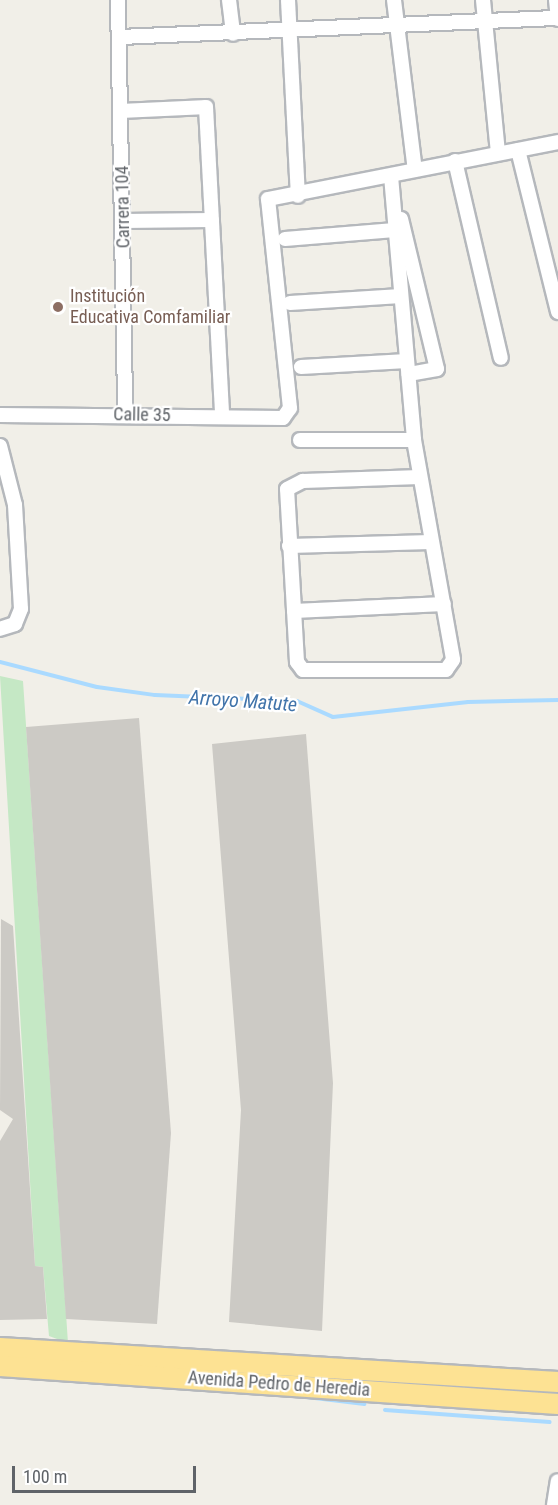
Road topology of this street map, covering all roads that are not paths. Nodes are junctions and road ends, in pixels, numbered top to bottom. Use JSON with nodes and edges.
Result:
{"nodes":[{"id":1,"x":118,"y":0,"type":"edge"},
{"id":2,"x":229,"y":0,"type":"edge"},
{"id":3,"x":288,"y":0,"type":"edge"},
{"id":4,"x":394,"y":0,"type":"edge"},
{"id":5,"x":483,"y":0,"type":"edge"},
{"id":6,"x":556,"y":0,"type":"edge"},
{"id":7,"x":558,"y":18,"type":"edge"},
{"id":8,"x":486,"y":21,"type":"junction"},
{"id":9,"x":397,"y":27,"type":"junction"},
{"id":10,"x":290,"y":30,"type":"junction"},
{"id":11,"x":233,"y":34,"type":"junction"},
{"id":12,"x":120,"y":37,"type":"junction"},
{"id":13,"x":122,"y":111,"type":"junction"},
{"id":14,"x":558,"y":142,"type":"edge"},
{"id":15,"x":518,"y":150,"type":"junction"},
{"id":16,"x":498,"y":153,"type":"junction"},
{"id":17,"x":455,"y":161,"type":"junction"},
{"id":18,"x":415,"y":170,"type":"junction"},
{"id":19,"x":391,"y":177,"type":"junction"},
{"id":20,"x":298,"y":196,"type":"junction"},
{"id":21,"x":212,"y":220,"type":"junction"},
{"id":22,"x":123,"y":221,"type":"junction"},
{"id":23,"x":395,"y":230,"type":"junction"},
{"id":24,"x":285,"y":239,"type":"dead end"},
{"id":25,"x":401,"y":296,"type":"junction"},
{"id":26,"x":290,"y":303,"type":"dead end"},
{"id":27,"x":558,"y":312,"type":"edge"},
{"id":28,"x":501,"y":358,"type":"dead end"},
{"id":29,"x":302,"y":367,"type":"dead end"},
{"id":30,"x":407,"y":368,"type":"junction"},
{"id":31,"x":125,"y":414,"type":"junction"},
{"id":32,"x":0,"y":416,"type":"edge"},
{"id":33,"x":222,"y":417,"type":"junction"},
{"id":34,"x":300,"y":440,"type":"dead end"},
{"id":35,"x":414,"y":440,"type":"junction"},
{"id":36,"x":0,"y":446,"type":"edge"},
{"id":37,"x":420,"y":477,"type":"junction"},
{"id":38,"x":431,"y":542,"type":"junction"},
{"id":39,"x":289,"y":546,"type":"junction"},
{"id":40,"x":444,"y":604,"type":"junction"},
{"id":41,"x":294,"y":611,"type":"junction"},
{"id":42,"x":0,"y":629,"type":"edge"},
{"id":43,"x":0,"y":1348,"type":"edge"},
{"id":44,"x":0,"y":1366,"type":"edge"},
{"id":45,"x":558,"y":1382,"type":"edge"},
{"id":46,"x":558,"y":1404,"type":"edge"},
{"id":47,"x":558,"y":1481,"type":"edge"},
{"id":48,"x":554,"y":1505,"type":"edge"}],
"edges":[{"from":1,"to":12,"type":"street","name":"Carrera 104"},
{"from":2,"to":11,"type":"street"},
{"from":3,"to":10,"type":"street"},
{"from":4,"to":9,"type":"street"},
{"from":5,"to":8,"type":"street"},
{"from":6,"to":7,"type":"street"},
{"from":7,"to":8,"type":"street"},
{"from":8,"to":9,"type":"street"},
{"from":8,"to":16,"type":"street"},
{"from":9,"to":10,"type":"street"},
{"from":9,"to":18,"type":"street"},
{"from":10,"to":11,"type":"street"},
{"from":10,"to":20,"type":"street"},
{"from":11,"to":12,"type":"street"},
{"from":12,"to":13,"type":"street","name":"Carrera 104"},
{"from":13,"to":21,"type":"street"},
{"from":13,"to":22,"type":"street","name":"Carrera 104"},
{"from":14,"to":15,"type":"street"},
{"from":15,"to":16,"type":"street"},
{"from":15,"to":27,"type":"street"},
{"from":16,"to":17,"type":"street"},
{"from":17,"to":18,"type":"street"},
{"from":17,"to":28,"type":"street"},
{"from":18,"to":19,"type":"street"},
{"from":19,"to":20,"type":"street"},
{"from":19,"to":23,"type":"street"},
{"from":19,"to":30,"type":"street"},
{"from":20,"to":33,"type":"street","name":"Calle 35"},
{"from":21,"to":22,"type":"street"},
{"from":21,"to":33,"type":"street"},
{"from":22,"to":31,"type":"street","name":"Carrera 104"},
{"from":23,"to":24,"type":"street"},
{"from":23,"to":25,"type":"street"},
{"from":25,"to":26,"type":"street"},
{"from":25,"to":30,"type":"street"},
{"from":29,"to":30,"type":"street"},
{"from":30,"to":35,"type":"street"},
{"from":31,"to":32,"type":"street","name":"Calle 35"},
{"from":31,"to":33,"type":"street","name":"Calle 35"},
{"from":34,"to":35,"type":"street"},
{"from":35,"to":37,"type":"street"},
{"from":36,"to":42,"type":"street"},
{"from":37,"to":38,"type":"street"},
{"from":37,"to":39,"type":"street"},
{"from":38,"to":39,"type":"street"},
{"from":38,"to":40,"type":"street"},
{"from":39,"to":41,"type":"street"},
{"from":40,"to":41,"type":"street"},
{"from":40,"to":41,"type":"street"},
{"from":43,"to":45,"type":"highway","name":"Avenida Pedro de Heredia"},
{"from":44,"to":46,"type":"highway","name":"Avenida Pedro de Heredia"},
{"from":47,"to":48,"type":"street"}]}
